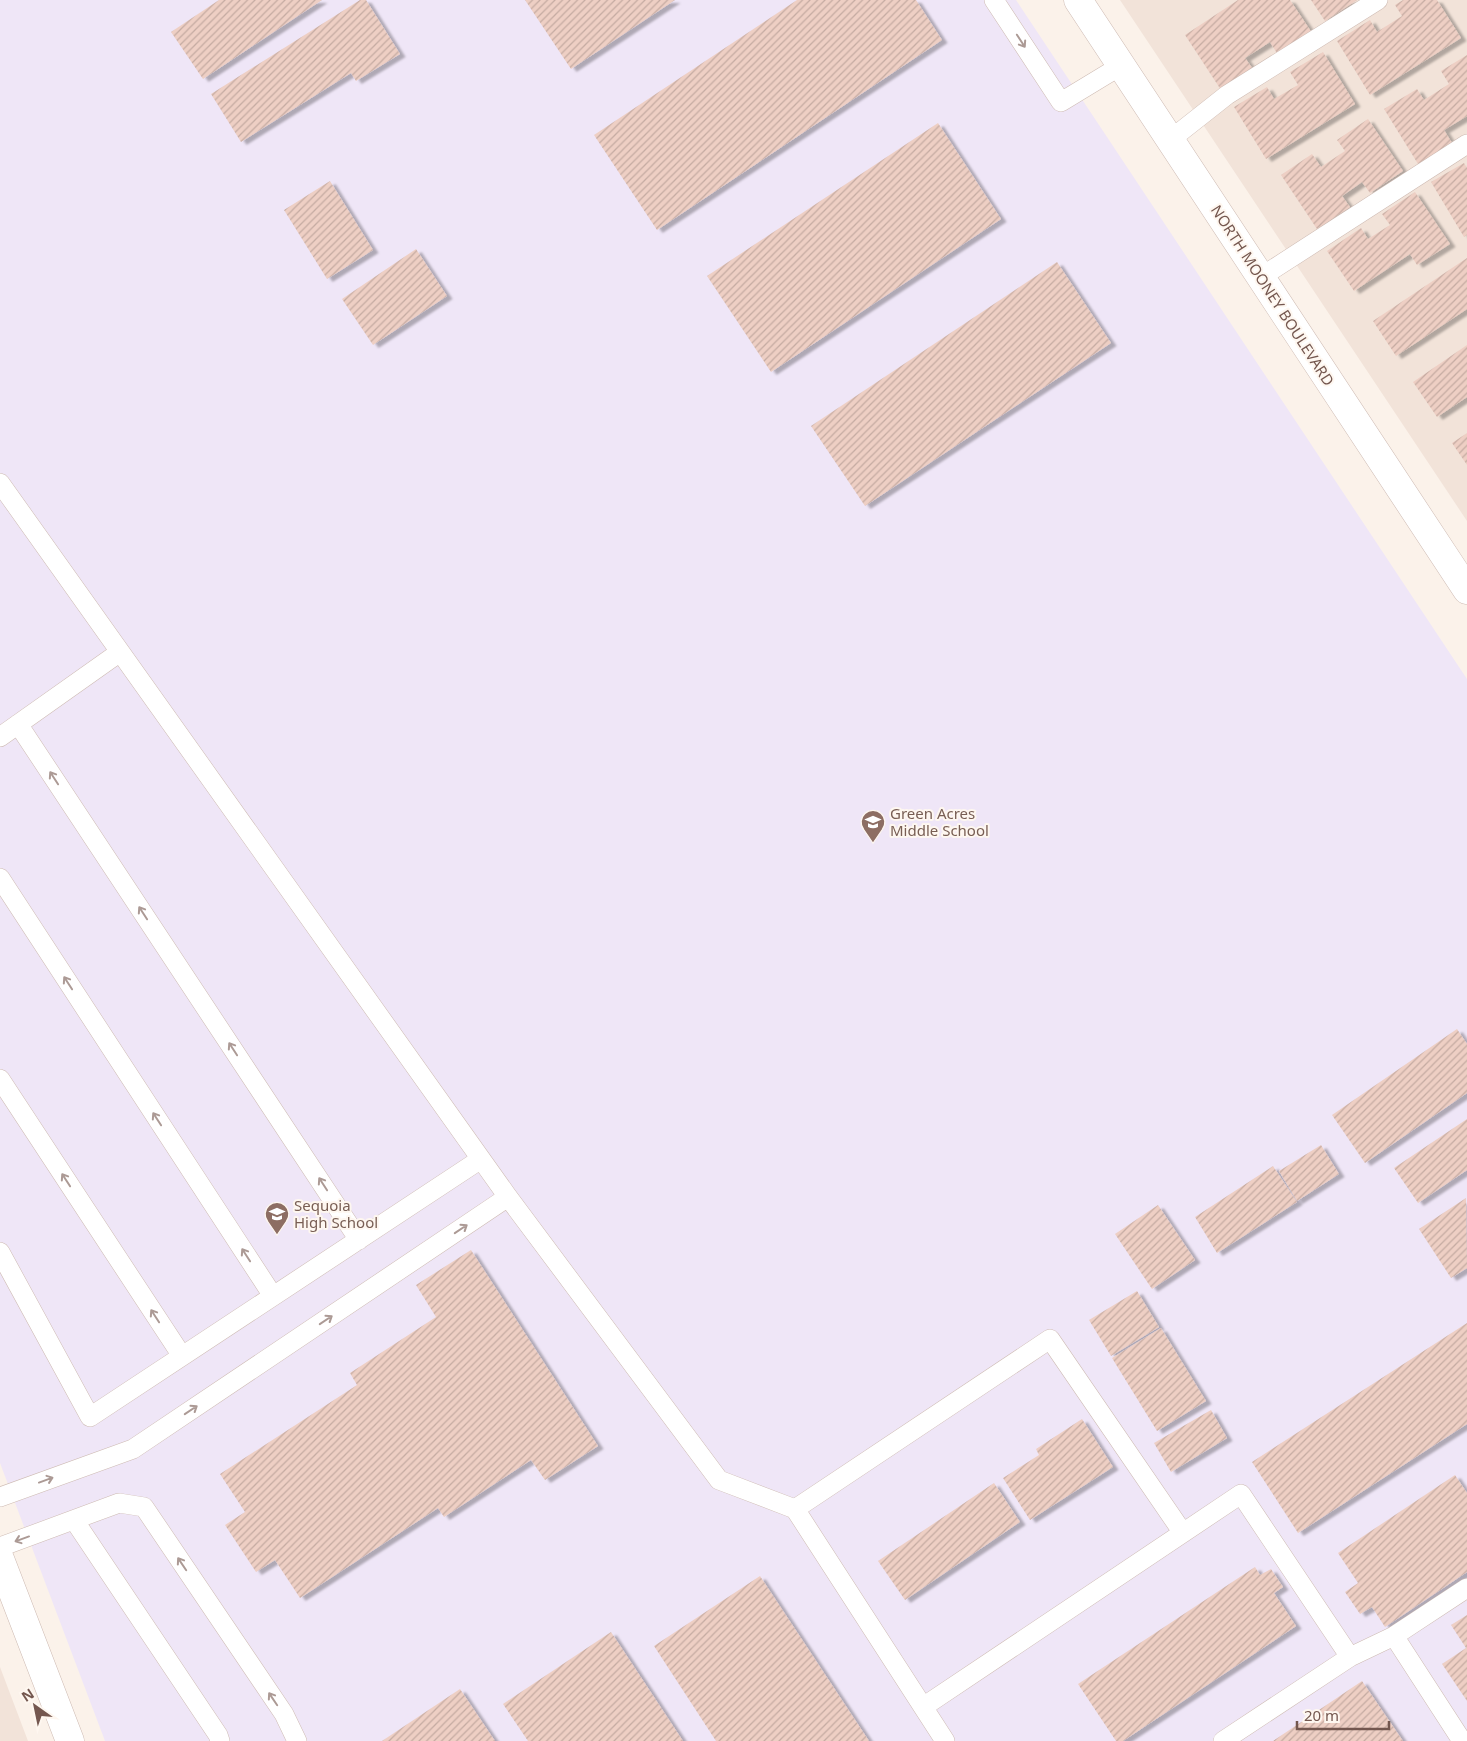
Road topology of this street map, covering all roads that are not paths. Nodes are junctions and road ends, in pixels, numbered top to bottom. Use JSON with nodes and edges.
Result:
{"nodes":[{"id":1,"x":994,"y":0,"type":"edge"},
{"id":2,"x":1078,"y":0,"type":"edge"},
{"id":3,"x":1378,"y":0,"type":"edge"},
{"id":4,"x":1122,"y":65,"type":"junction"},
{"id":5,"x":1170,"y":140,"type":"junction"},
{"id":6,"x":1467,"y":144,"type":"edge"},
{"id":7,"x":1261,"y":278,"type":"junction"},
{"id":8,"x":0,"y":483,"type":"edge"},
{"id":9,"x":1467,"y":590,"type":"edge"},
{"id":10,"x":120,"y":652,"type":"junction"},
{"id":11,"x":18,"y":724,"type":"junction"},
{"id":12,"x":0,"y":737,"type":"edge"},
{"id":13,"x":0,"y":878,"type":"edge"},
{"id":14,"x":0,"y":1079,"type":"edge"},
{"id":15,"x":481,"y":1159,"type":"junction"},
{"id":16,"x":508,"y":1197,"type":"junction"},
{"id":17,"x":359,"y":1240,"type":"junction"},
{"id":18,"x":0,"y":1252,"type":"edge"},
{"id":19,"x":273,"y":1296,"type":"junction"},
{"id":20,"x":182,"y":1356,"type":"junction"},
{"id":21,"x":0,"y":1497,"type":"edge"},
{"id":22,"x":795,"y":1509,"type":"junction"},
{"id":23,"x":74,"y":1520,"type":"junction"},
{"id":24,"x":1183,"y":1533,"type":"junction"},
{"id":25,"x":0,"y":1547,"type":"edge"},
{"id":26,"x":0,"y":1560,"type":"edge"},
{"id":27,"x":1467,"y":1588,"type":"edge"},
{"id":28,"x":1394,"y":1636,"type":"junction"},
{"id":29,"x":1350,"y":1657,"type":"junction"},
{"id":30,"x":923,"y":1708,"type":"junction"},
{"id":31,"x":70,"y":1741,"type":"edge"},
{"id":32,"x":220,"y":1741,"type":"edge"},
{"id":33,"x":297,"y":1741,"type":"edge"},
{"id":34,"x":945,"y":1741,"type":"edge"},
{"id":35,"x":1223,"y":1741,"type":"edge"},
{"id":36,"x":1462,"y":1741,"type":"edge"}],
"edges":[{"from":1,"to":4,"type":"lane","one_way":true},
{"from":2,"to":4,"type":"street","name":"NORTH MOONEY BOULEVARD"},
{"from":3,"to":5,"type":"lane"},
{"from":4,"to":5,"type":"street","name":"NORTH MOONEY BOULEVARD"},
{"from":5,"to":7,"type":"street","name":"NORTH MOONEY BOULEVARD"},
{"from":6,"to":7,"type":"lane"},
{"from":7,"to":9,"type":"street","name":"NORTH MOONEY BOULEVARD"},
{"from":8,"to":10,"type":"lane"},
{"from":10,"to":11,"type":"lane"},
{"from":10,"to":15,"type":"lane"},
{"from":11,"to":12,"type":"lane"},
{"from":17,"to":11,"type":"lane","one_way":true},
{"from":19,"to":13,"type":"lane","one_way":true},
{"from":20,"to":14,"type":"lane","one_way":true},
{"from":15,"to":16,"type":"lane"},
{"from":15,"to":17,"type":"lane"},
{"from":21,"to":16,"type":"lane","one_way":true},
{"from":16,"to":22,"type":"lane"},
{"from":17,"to":19,"type":"lane"},
{"from":18,"to":20,"type":"lane"},
{"from":19,"to":20,"type":"lane"},
{"from":22,"to":24,"type":"lane"},
{"from":22,"to":30,"type":"lane"},
{"from":23,"to":25,"type":"lane","one_way":true},
{"from":23,"to":32,"type":"lane"},
{"from":33,"to":23,"type":"lane","one_way":true},
{"from":24,"to":29,"type":"lane"},
{"from":24,"to":30,"type":"lane"},
{"from":26,"to":31,"type":"street"},
{"from":27,"to":28,"type":"lane"},
{"from":28,"to":29,"type":"lane"},
{"from":28,"to":36,"type":"lane"},
{"from":29,"to":35,"type":"lane"},
{"from":30,"to":34,"type":"lane"}]}
